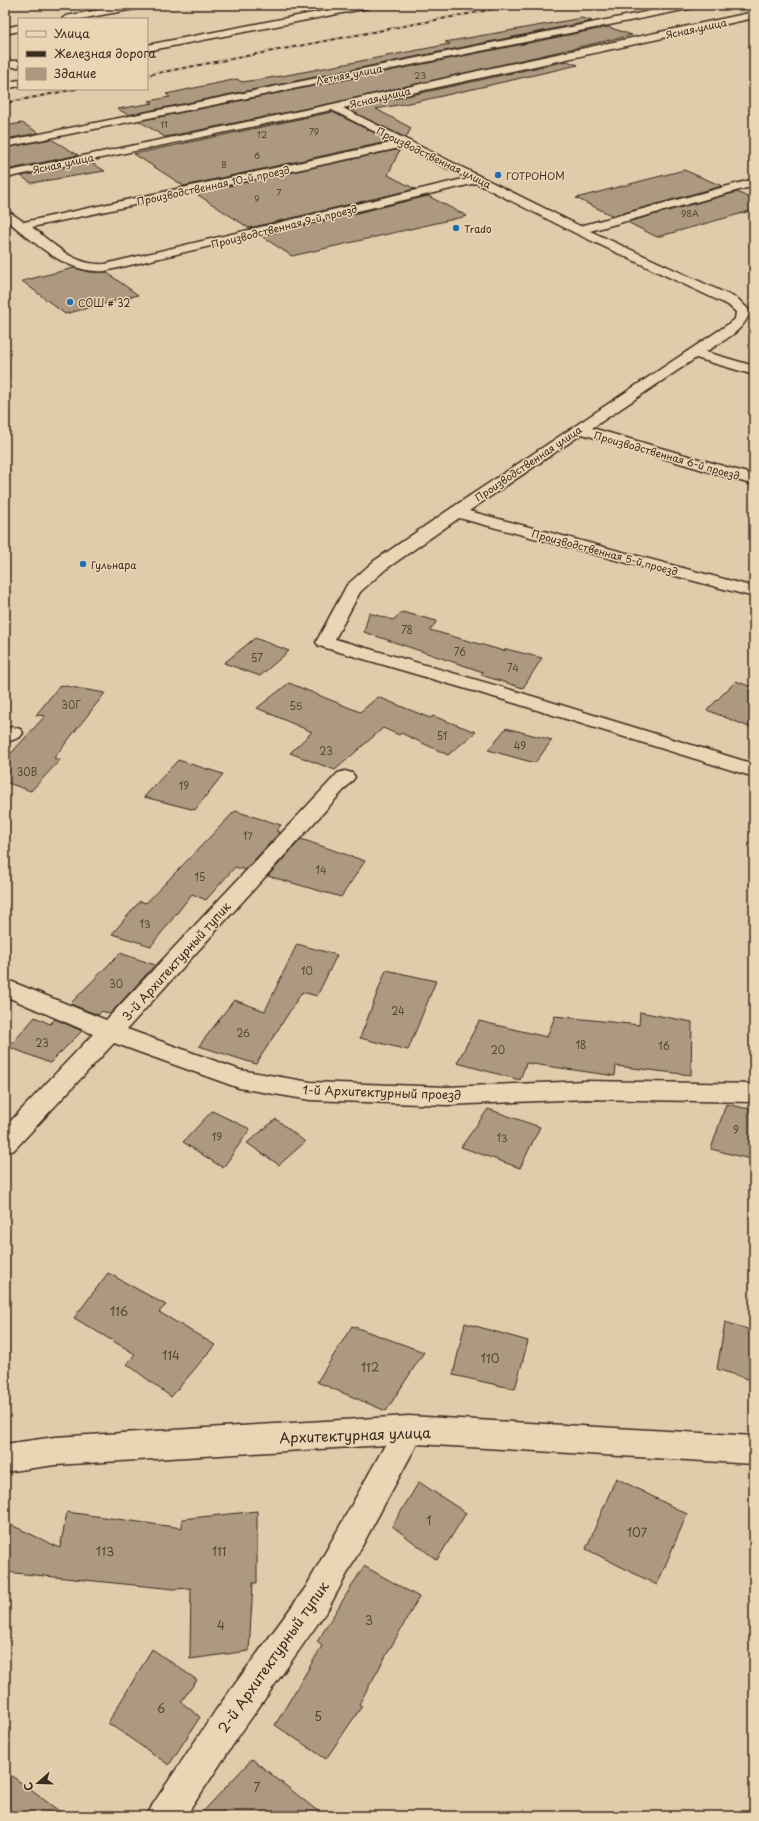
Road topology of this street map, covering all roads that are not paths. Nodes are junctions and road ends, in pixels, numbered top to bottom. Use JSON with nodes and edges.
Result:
{"nodes":[{"id":1,"x":140,"y":5,"type":"edge"},
{"id":2,"x":368,"y":5,"type":"edge"},
{"id":3,"x":693,"y":5,"type":"edge"},
{"id":4,"x":754,"y":16,"type":"edge"},
{"id":5,"x":71,"y":18,"type":"edge"},
{"id":6,"x":18,"y":28,"type":"edge"},
{"id":7,"x":5,"y":30,"type":"edge"},
{"id":8,"x":148,"y":48,"type":"edge"},
{"id":9,"x":448,"y":54,"type":"junction"},
{"id":10,"x":462,"y":60,"type":"dead end"},
{"id":11,"x":5,"y":64,"type":"edge"},
{"id":12,"x":18,"y":64,"type":"edge"},
{"id":13,"x":477,"y":66,"type":"dead end"},
{"id":14,"x":491,"y":72,"type":"junction"},
{"id":15,"x":18,"y":83,"type":"edge"},
{"id":16,"x":5,"y":86,"type":"edge"},
{"id":17,"x":333,"y":107,"type":"junction"},
{"id":18,"x":405,"y":143,"type":"junction"},
{"id":19,"x":5,"y":144,"type":"edge"},
{"id":20,"x":5,"y":175,"type":"edge"},
{"id":21,"x":477,"y":179,"type":"junction"},
{"id":22,"x":754,"y":182,"type":"edge"},
{"id":23,"x":5,"y":214,"type":"edge"},
{"id":24,"x":21,"y":226,"type":"junction"},
{"id":25,"x":579,"y":230,"type":"junction"},
{"id":26,"x":749,"y":312,"type":"edge"},
{"id":27,"x":695,"y":353,"type":"junction"},
{"id":28,"x":754,"y":371,"type":"edge"},
{"id":29,"x":580,"y":429,"type":"junction"},
{"id":30,"x":754,"y":480,"type":"edge"},
{"id":31,"x":456,"y":512,"type":"junction"},
{"id":32,"x":754,"y":592,"type":"edge"},
{"id":33,"x":754,"y":771,"type":"edge"},
{"id":34,"x":345,"y":777,"type":"dead end"},
{"id":35,"x":5,"y":987,"type":"edge"},
{"id":36,"x":111,"y":1032,"type":"junction"},
{"id":37,"x":754,"y":1093,"type":"edge"},
{"id":38,"x":5,"y":1143,"type":"edge"},
{"id":39,"x":409,"y":1430,"type":"junction"},
{"id":40,"x":754,"y":1450,"type":"edge"},
{"id":41,"x":5,"y":1458,"type":"edge"},
{"id":42,"x":165,"y":1816,"type":"edge"}],
"edges":[{"from":1,"to":5,"type":"street"},
{"from":2,"to":8,"type":"street"},
{"from":3,"to":9,"type":"street","name":"Летняя улица"},
{"from":4,"to":14,"type":"street","name":"Ясная улица"},
{"from":6,"to":7,"type":"street"},
{"from":9,"to":10,"type":"street"},
{"from":9,"to":19,"type":"street","name":"Летняя улица"},
{"from":11,"to":12,"type":"street"},
{"from":13,"to":14,"type":"street"},
{"from":14,"to":17,"type":"street","name":"Ясная улица"},
{"from":15,"to":16,"type":"street"},
{"from":17,"to":18,"type":"street","name":"Производственная улица"},
{"from":17,"to":20,"type":"street","name":"Ясная улица"},
{"from":18,"to":21,"type":"street","name":"Производственная улица"},
{"from":18,"to":24,"type":"street","name":"Производственная 10-й проезд"},
{"from":21,"to":24,"type":"street","name":"Производственная 9-й проезд"},
{"from":21,"to":25,"type":"street","name":"Производственная улица"},
{"from":22,"to":25,"type":"street"},
{"from":23,"to":24,"type":"street"},
{"from":25,"to":26,"type":"street","name":"Производственная улица"},
{"from":26,"to":27,"type":"street","name":"Производственная улица"},
{"from":27,"to":28,"type":"street"},
{"from":27,"to":29,"type":"street","name":"Производственная улица"},
{"from":29,"to":30,"type":"street","name":"Производственная 6-й проезд"},
{"from":29,"to":31,"type":"street","name":"Производственная улица"},
{"from":31,"to":32,"type":"street","name":"Производственная 5-й проезд"},
{"from":31,"to":33,"type":"street","name":"Производственная улица"},
{"from":34,"to":36,"type":"street","name":"3-й Архитектурный тупик"},
{"from":35,"to":36,"type":"street","name":"1-й Архитектурный проезд"},
{"from":36,"to":37,"type":"street","name":"1-й Архитектурный проезд"},
{"from":36,"to":38,"type":"street","name":"3-й Архитектурный тупик"},
{"from":39,"to":40,"type":"street","name":"Архитектурная улица"},
{"from":39,"to":41,"type":"street","name":"Архитектурная улица"},
{"from":39,"to":42,"type":"street","name":"2-й Архитектурный тупик"}]}
